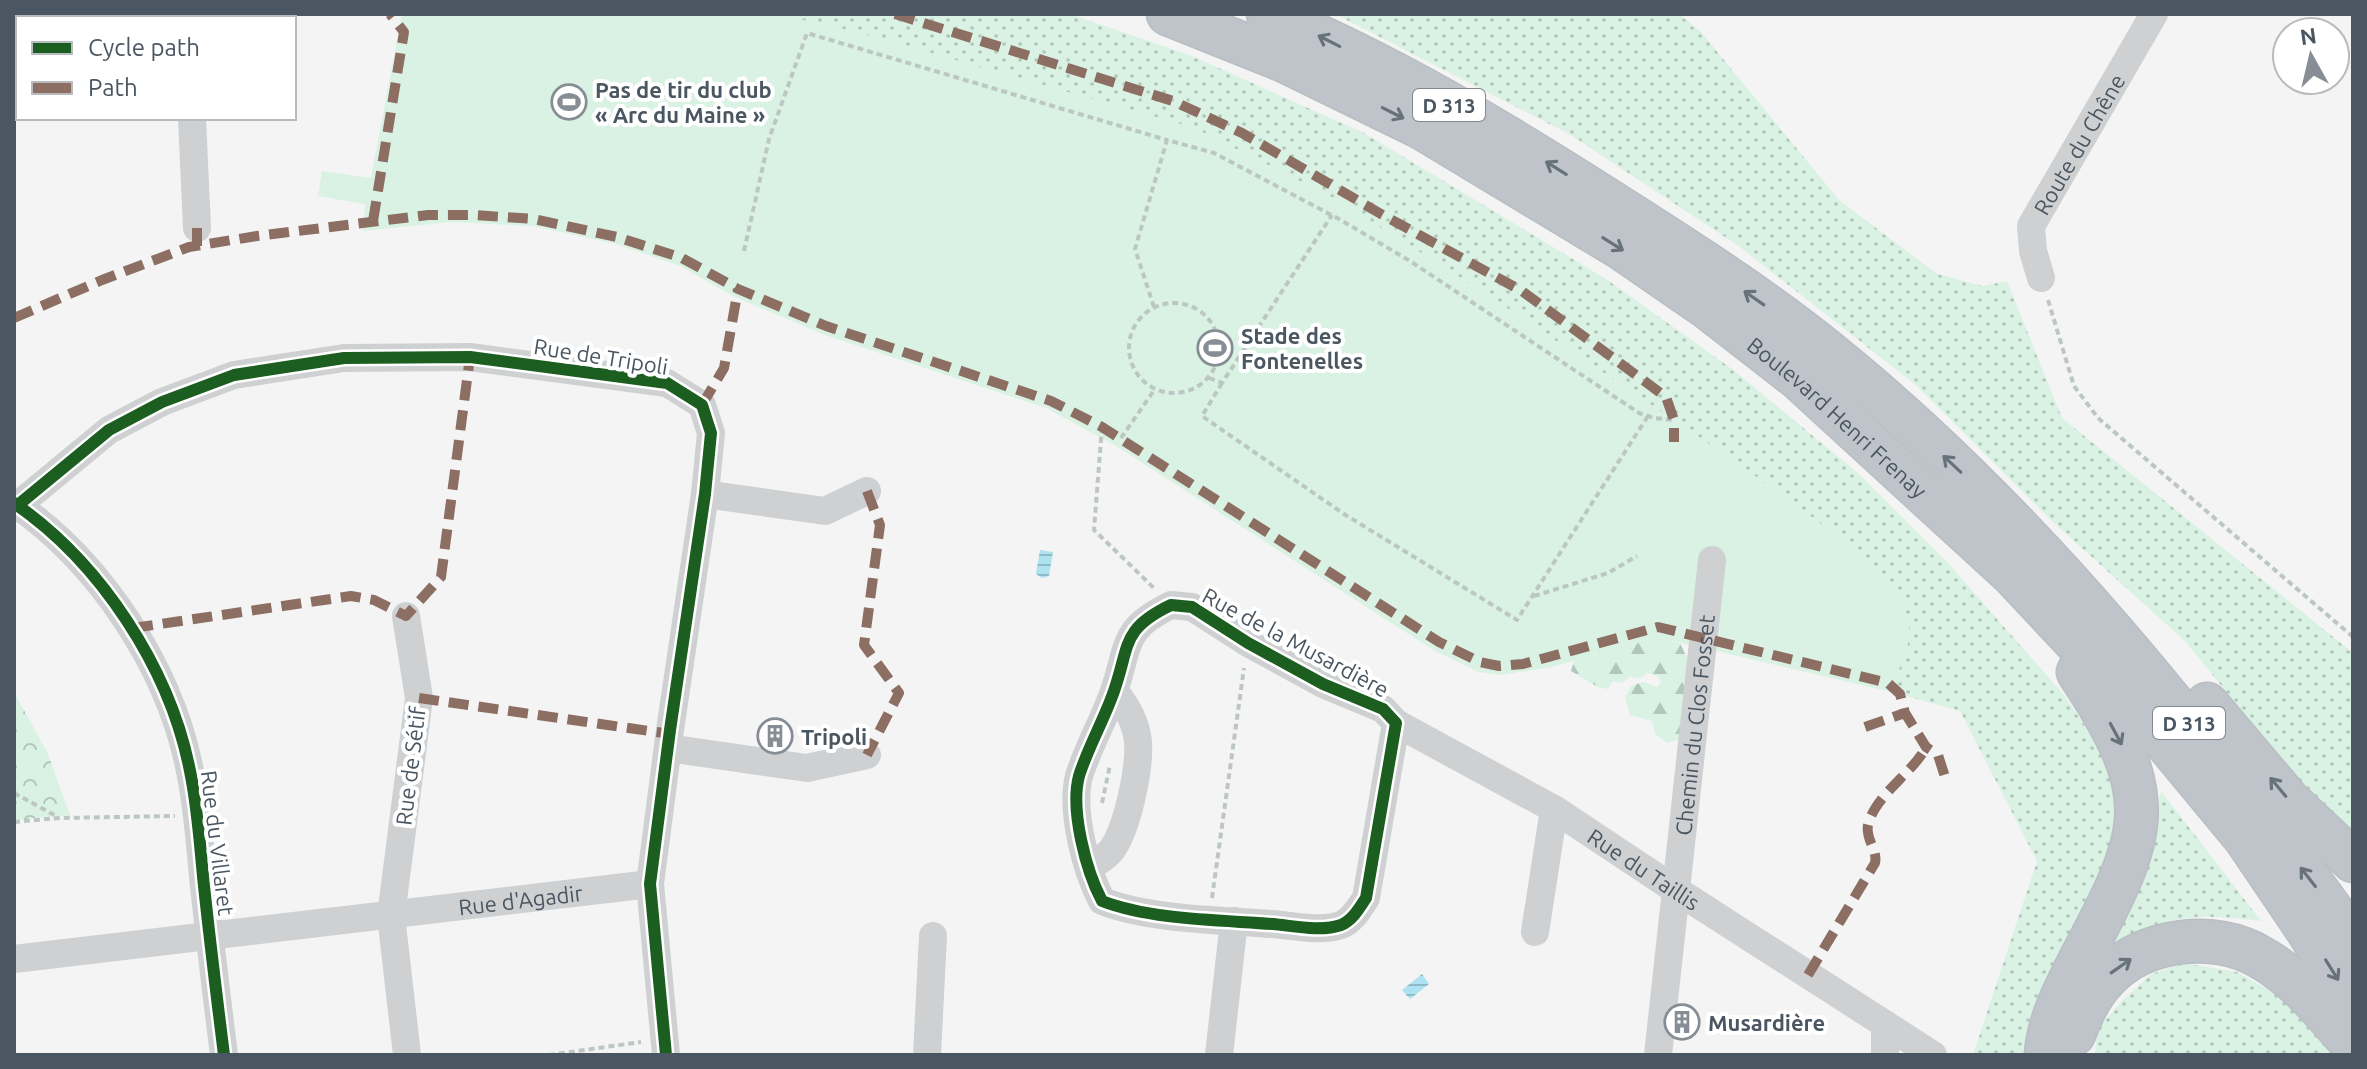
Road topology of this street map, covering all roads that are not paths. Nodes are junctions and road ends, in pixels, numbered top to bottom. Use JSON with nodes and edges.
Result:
{"nodes":[{"id":1,"x":1168,"y":14,"type":"edge"},
{"id":2,"x":1268,"y":14,"type":"edge"},
{"id":3,"x":2154,"y":14,"type":"edge"},
{"id":4,"x":192,"y":120,"type":"edge"},
{"id":5,"x":197,"y":228,"type":"dead end"},
{"id":6,"x":2041,"y":278,"type":"road end"},
{"id":7,"x":867,"y":491,"type":"dead end"},
{"id":8,"x":705,"y":494,"type":"junction"},
{"id":9,"x":16,"y":504,"type":"edge"},
{"id":10,"x":1712,"y":560,"type":"dead end"},
{"id":11,"x":2030,"y":566,"type":"junction"},
{"id":12,"x":406,"y":616,"type":"dead end"},
{"id":13,"x":1114,"y":691,"type":"junction"},
{"id":14,"x":1396,"y":723,"type":"junction"},
{"id":15,"x":668,"y":748,"type":"junction"},
{"id":16,"x":867,"y":755,"type":"dead end"},
{"id":17,"x":1554,"y":809,"type":"junction"},
{"id":18,"x":2353,"y":861,"type":"edge"},
{"id":19,"x":1089,"y":867,"type":"junction"},
{"id":20,"x":650,"y":884,"type":"junction"},
{"id":21,"x":1676,"y":890,"type":"junction"},
{"id":22,"x":391,"y":916,"type":"junction"},
{"id":23,"x":1222,"y":921,"type":"junction"},
{"id":24,"x":1535,"y":932,"type":"dead end"},
{"id":25,"x":933,"y":936,"type":"dead end"},
{"id":26,"x":210,"y":938,"type":"junction"},
{"id":27,"x":2353,"y":941,"type":"edge"},
{"id":28,"x":14,"y":959,"type":"edge"},
{"id":29,"x":2353,"y":1004,"type":"edge"},
{"id":30,"x":1885,"y":1024,"type":"junction"},
{"id":31,"x":2353,"y":1045,"type":"edge"},
{"id":32,"x":665,"y":1047,"type":"edge"},
{"id":33,"x":224,"y":1055,"type":"edge"},
{"id":34,"x":407,"y":1055,"type":"edge"},
{"id":35,"x":927,"y":1055,"type":"edge"},
{"id":36,"x":1219,"y":1055,"type":"edge"},
{"id":37,"x":1658,"y":1055,"type":"edge"},
{"id":38,"x":1885,"y":1055,"type":"edge"},
{"id":39,"x":1933,"y":1055,"type":"edge"},
{"id":40,"x":2046,"y":1055,"type":"edge"},
{"id":41,"x":2070,"y":1055,"type":"edge"}],
"edges":[{"from":1,"to":11,"type":"highway","name":"Boulevard Henri Frenay","number":"D 313","one_way":true},
{"from":11,"to":2,"type":"highway","name":"Boulevard Henri Frenay","number":"D 313","one_way":true},
{"from":3,"to":6,"type":"street","name":"Route du Chêne"},
{"from":4,"to":5,"type":"street"},
{"from":7,"to":8,"type":"street"},
{"from":8,"to":9,"type":"street","name":"Rue de Tripoli"},
{"from":8,"to":15,"type":"street","name":"Rue de Tripoli"},
{"from":9,"to":26,"type":"street","name":"Rue du Villaret"},
{"from":10,"to":21,"type":"street","name":"Chemin du Clos Fosset"},
{"from":18,"to":11,"type":"highway","number":"D 313","one_way":true},
{"from":27,"to":11,"type":"highway","name":"Boulevard Henri Frenay","number":"D 313","one_way":true},
{"from":11,"to":29,"type":"highway","name":"Boulevard Henri Frenay","number":"D 313","one_way":true},
{"from":11,"to":40,"type":"highway","number":"D 313","one_way":true},
{"from":12,"to":22,"type":"street","name":"Rue de Sétif"},
{"from":13,"to":14,"type":"street","name":"Rue de la Musardière"},
{"from":13,"to":19,"type":"street","name":"Rue de la Musardière"},
{"from":13,"to":19,"type":"street"},
{"from":14,"to":17,"type":"street","name":"Rue du Taillis"},
{"from":14,"to":23,"type":"street","name":"Rue de la Musardière"},
{"from":15,"to":16,"type":"street"},
{"from":15,"to":20,"type":"street","name":"Rue de Tripoli"},
{"from":17,"to":21,"type":"street","name":"Rue du Taillis"},
{"from":17,"to":24,"type":"street"},
{"from":19,"to":23,"type":"street","name":"Rue de la Musardière"},
{"from":20,"to":22,"type":"street","name":"Rue d'Agadir"},
{"from":20,"to":32,"type":"street","name":"Rue de Tripoli"},
{"from":21,"to":30,"type":"street","name":"Rue du Taillis"},
{"from":21,"to":37,"type":"street","name":"Chemin du Clos Fosset"},
{"from":22,"to":26,"type":"street","name":"Rue d'Agadir"},
{"from":22,"to":34,"type":"street"},
{"from":23,"to":36,"type":"street"},
{"from":25,"to":35,"type":"street"},
{"from":26,"to":28,"type":"street","name":"Rue d'Agadir"},
{"from":26,"to":33,"type":"street","name":"Rue du Villaret"},
{"from":30,"to":38,"type":"street"},
{"from":30,"to":39,"type":"street","name":"Rue du Taillis"},
{"from":41,"to":31,"type":"highway","one_way":true}]}
